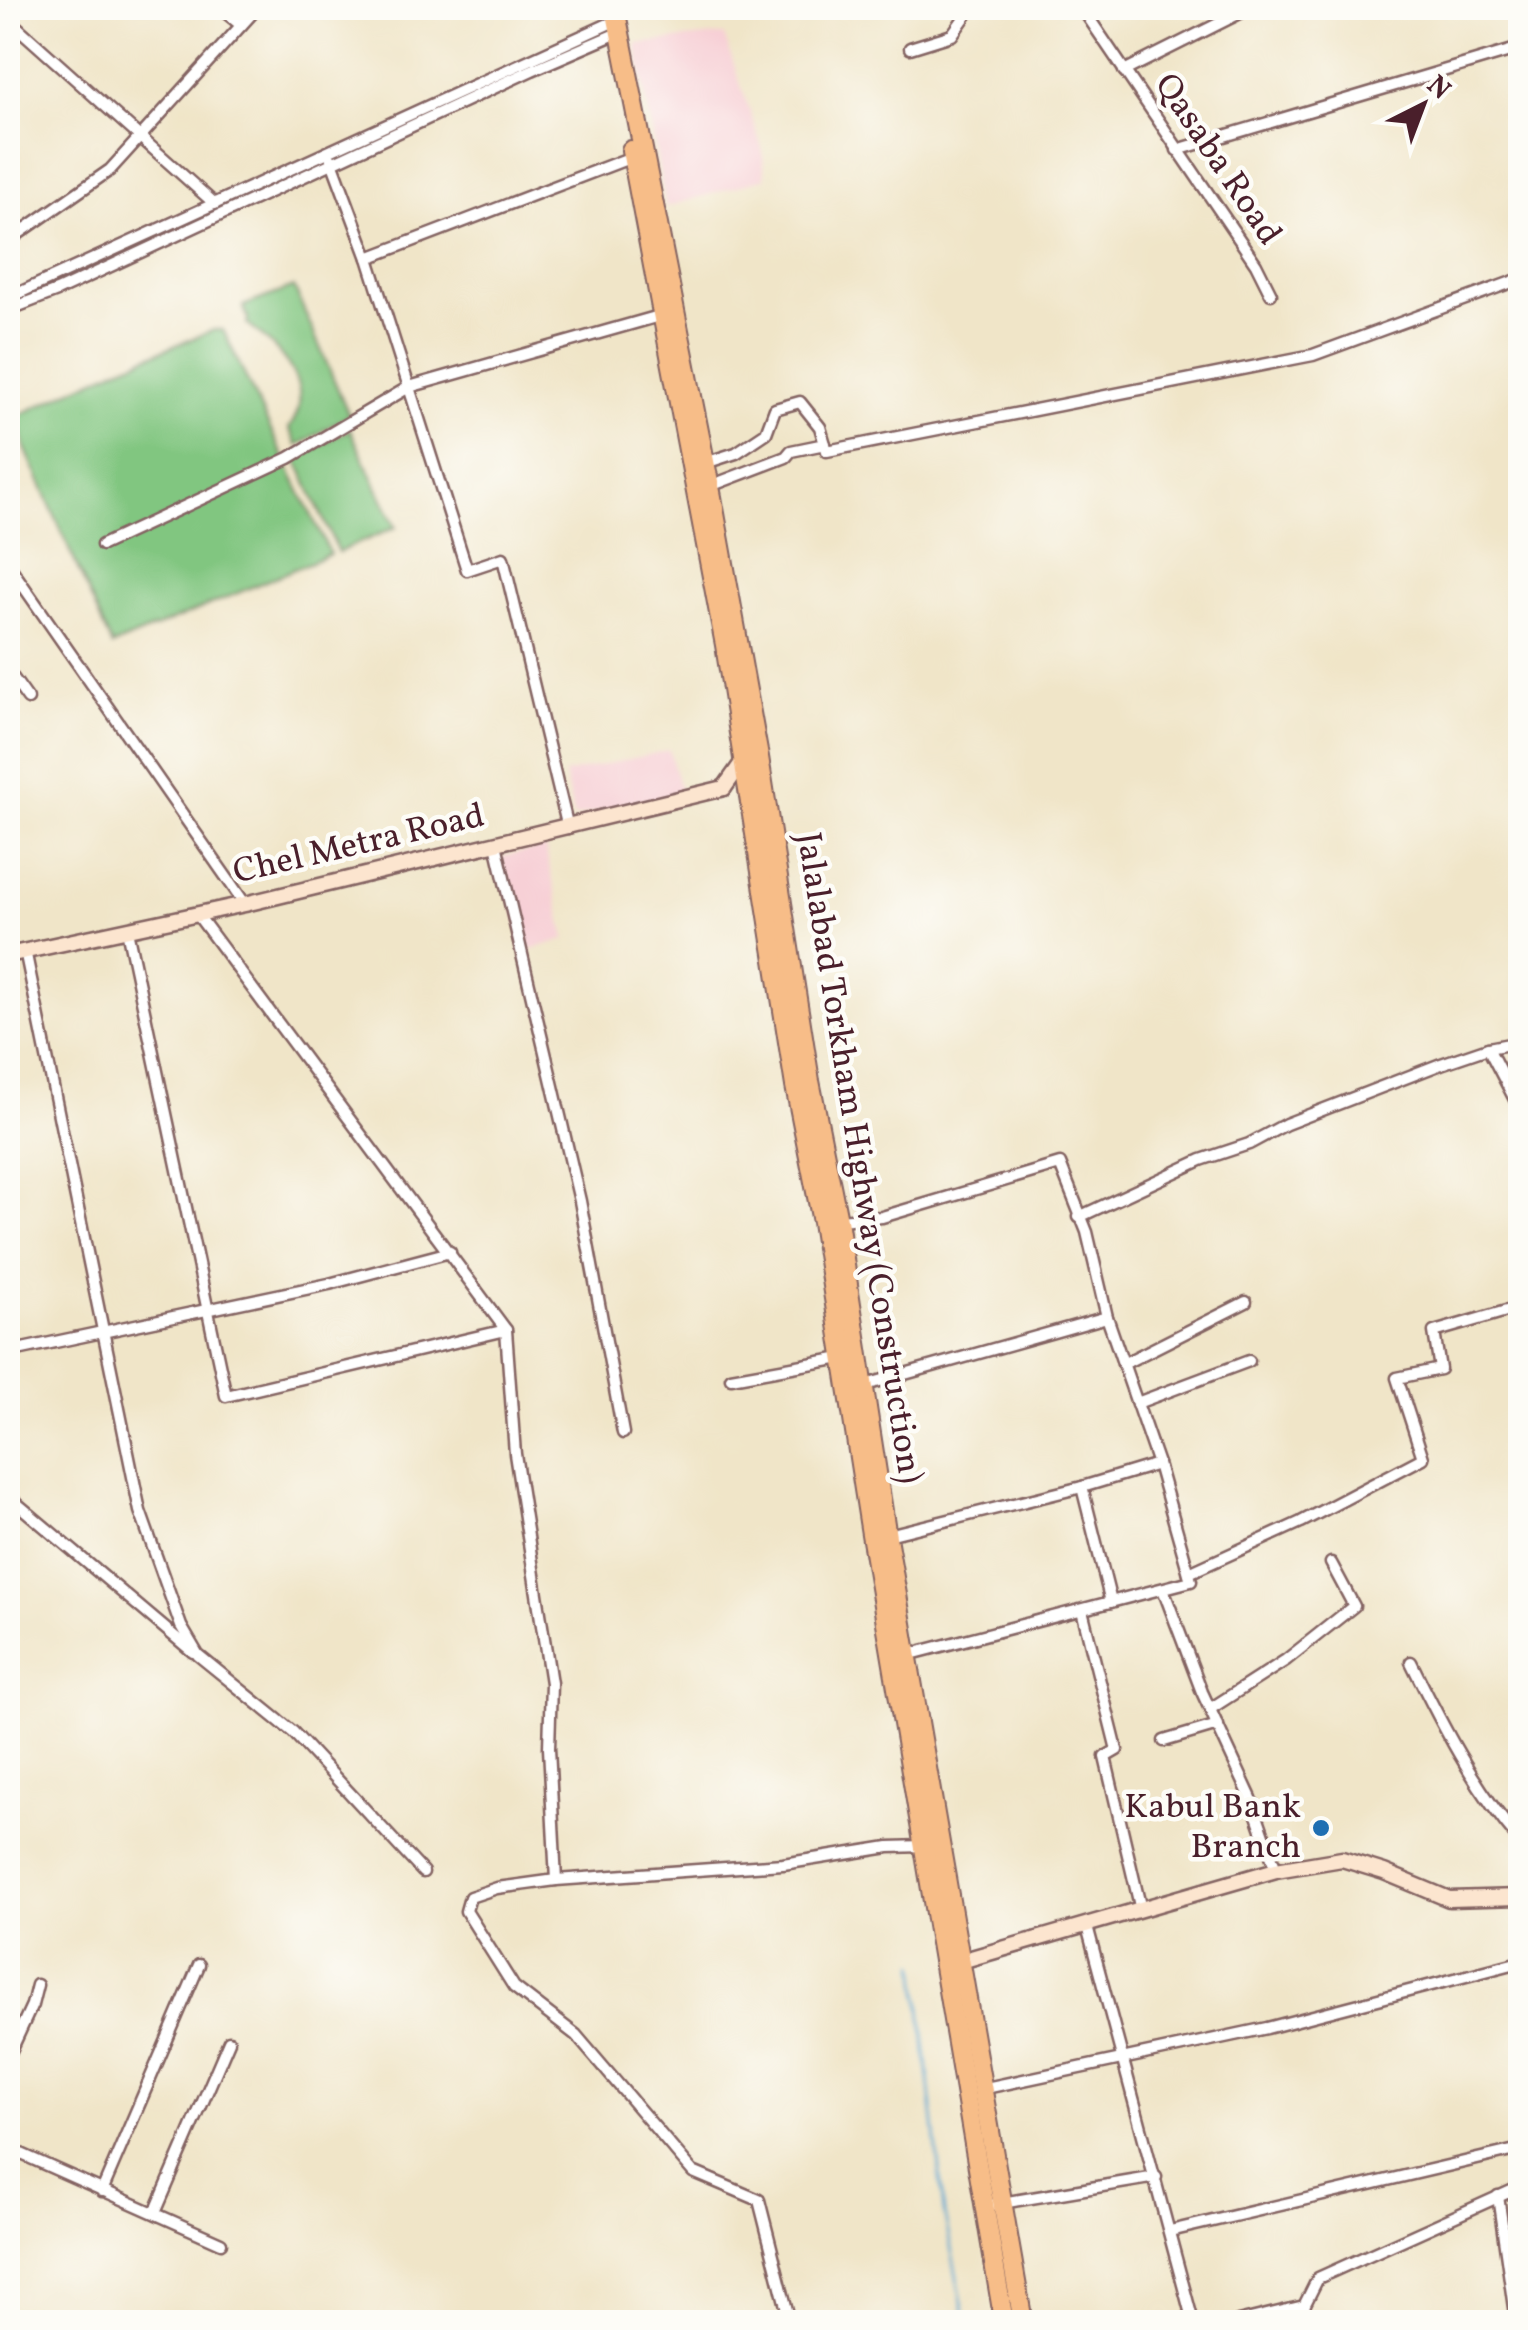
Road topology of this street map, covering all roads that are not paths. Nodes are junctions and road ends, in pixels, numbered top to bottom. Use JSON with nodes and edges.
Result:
{"nodes":[{"id":1,"x":220,"y":8,"type":"edge"},
{"id":2,"x":257,"y":8,"type":"edge"},
{"id":3,"x":971,"y":8,"type":"edge"},
{"id":4,"x":1082,"y":8,"type":"edge"},
{"id":5,"x":1250,"y":8,"type":"edge"},
{"id":6,"x":8,"y":19,"type":"edge"},
{"id":7,"x":612,"y":21,"type":"edge"},
{"id":8,"x":241,"y":26,"type":"junction"},
{"id":9,"x":20,"y":29,"type":"junction"},
{"id":10,"x":8,"y":43,"type":"edge"},
{"id":11,"x":579,"y":43,"type":"junction"},
{"id":12,"x":910,"y":48,"type":"dead end"},
{"id":13,"x":1520,"y":48,"type":"edge"},
{"id":14,"x":1124,"y":71,"type":"junction"},
{"id":15,"x":141,"y":137,"type":"junction"},
{"id":16,"x":1177,"y":150,"type":"junction"},
{"id":17,"x":328,"y":152,"type":"junction"},
{"id":18,"x":632,"y":157,"type":"junction"},
{"id":19,"x":334,"y":165,"type":"junction"},
{"id":20,"x":230,"y":197,"type":"junction"},
{"id":21,"x":215,"y":204,"type":"junction"},
{"id":22,"x":236,"y":209,"type":"junction"},
{"id":23,"x":8,"y":240,"type":"edge"},
{"id":24,"x":150,"y":241,"type":"junction"},
{"id":25,"x":368,"y":258,"type":"junction"},
{"id":26,"x":1520,"y":279,"type":"edge"},
{"id":27,"x":55,"y":286,"type":"junction"},
{"id":28,"x":1271,"y":294,"type":"dead end"},
{"id":29,"x":8,"y":298,"type":"edge"},
{"id":30,"x":8,"y":310,"type":"edge"},
{"id":31,"x":662,"y":315,"type":"junction"},
{"id":32,"x":409,"y":388,"type":"junction"},
{"id":33,"x":684,"y":389,"type":"junction"},
{"id":34,"x":825,"y":444,"type":"junction"},
{"id":35,"x":698,"y":465,"type":"junction"},
{"id":36,"x":710,"y":486,"type":"junction"},
{"id":37,"x":102,"y":545,"type":"dead end"},
{"id":38,"x":8,"y":564,"type":"edge"},
{"id":39,"x":8,"y":671,"type":"edge"},
{"id":40,"x":28,"y":699,"type":"dead end"},
{"id":41,"x":744,"y":760,"type":"junction"},
{"id":42,"x":724,"y":788,"type":"junction"},
{"id":43,"x":750,"y":805,"type":"junction"},
{"id":44,"x":568,"y":828,"type":"junction"},
{"id":45,"x":496,"y":844,"type":"junction"},
{"id":46,"x":245,"y":904,"type":"junction"},
{"id":47,"x":197,"y":914,"type":"junction"},
{"id":48,"x":127,"y":930,"type":"junction"},
{"id":49,"x":25,"y":950,"type":"junction"},
{"id":50,"x":8,"y":955,"type":"edge"},
{"id":51,"x":1520,"y":1042,"type":"edge"},
{"id":52,"x":1488,"y":1048,"type":"junction"},
{"id":53,"x":1520,"y":1110,"type":"edge"},
{"id":54,"x":1079,"y":1217,"type":"junction"},
{"id":55,"x":830,"y":1221,"type":"junction"},
{"id":56,"x":450,"y":1252,"type":"junction"},
{"id":57,"x":1246,"y":1302,"type":"dead end"},
{"id":58,"x":1520,"y":1307,"type":"edge"},
{"id":59,"x":210,"y":1310,"type":"junction"},
{"id":60,"x":1106,"y":1316,"type":"junction"},
{"id":61,"x":506,"y":1330,"type":"junction"},
{"id":62,"x":101,"y":1332,"type":"junction"},
{"id":63,"x":8,"y":1352,"type":"edge"},
{"id":64,"x":842,"y":1358,"type":"junction"},
{"id":65,"x":1249,"y":1361,"type":"dead end"},
{"id":66,"x":1123,"y":1364,"type":"junction"},
{"id":67,"x":731,"y":1378,"type":"dead end"},
{"id":68,"x":855,"y":1385,"type":"junction"},
{"id":69,"x":1137,"y":1403,"type":"junction"},
{"id":70,"x":623,"y":1433,"type":"dead end"},
{"id":71,"x":1158,"y":1464,"type":"junction"},
{"id":72,"x":1082,"y":1487,"type":"junction"},
{"id":73,"x":8,"y":1496,"type":"edge"},
{"id":74,"x":879,"y":1535,"type":"junction"},
{"id":75,"x":1331,"y":1563,"type":"dead end"},
{"id":76,"x":1189,"y":1573,"type":"junction"},
{"id":77,"x":878,"y":1576,"type":"junction"},
{"id":78,"x":1162,"y":1589,"type":"junction"},
{"id":79,"x":1112,"y":1602,"type":"junction"},
{"id":80,"x":898,"y":1604,"type":"junction"},
{"id":81,"x":1082,"y":1610,"type":"junction"},
{"id":82,"x":198,"y":1656,"type":"junction"},
{"id":83,"x":900,"y":1656,"type":"junction"},
{"id":84,"x":1410,"y":1662,"type":"dead end"},
{"id":85,"x":1210,"y":1709,"type":"junction"},
{"id":86,"x":1218,"y":1725,"type":"junction"},
{"id":87,"x":1164,"y":1742,"type":"dead end"},
{"id":88,"x":1520,"y":1841,"type":"edge"},
{"id":89,"x":924,"y":1846,"type":"junction"},
{"id":90,"x":1276,"y":1870,"type":"junction"},
{"id":91,"x":423,"y":1872,"type":"dead end"},
{"id":92,"x":556,"y":1880,"type":"junction"},
{"id":93,"x":1520,"y":1896,"type":"edge"},
{"id":94,"x":1141,"y":1910,"type":"junction"},
{"id":95,"x":1087,"y":1926,"type":"junction"},
{"id":96,"x":1520,"y":1962,"type":"edge"},
{"id":97,"x":953,"y":1963,"type":"junction"},
{"id":98,"x":199,"y":1965,"type":"dead end"},
{"id":99,"x":37,"y":1985,"type":"dead end"},
{"id":100,"x":229,"y":2040,"type":"dead end"},
{"id":101,"x":8,"y":2057,"type":"edge"},
{"id":102,"x":1123,"y":2057,"type":"junction"},
{"id":103,"x":974,"y":2091,"type":"junction"},
{"id":104,"x":8,"y":2148,"type":"edge"},
{"id":105,"x":1520,"y":2148,"type":"edge"},
{"id":106,"x":1156,"y":2177,"type":"junction"},
{"id":107,"x":1520,"y":2187,"type":"edge"},
{"id":108,"x":102,"y":2191,"type":"junction"},
{"id":109,"x":1498,"y":2196,"type":"junction"},
{"id":110,"x":993,"y":2204,"type":"junction"},
{"id":111,"x":156,"y":2213,"type":"junction"},
{"id":112,"x":1170,"y":2231,"type":"junction"},
{"id":113,"x":221,"y":2243,"type":"dead end"},
{"id":114,"x":1304,"y":2306,"type":"junction"},
{"id":115,"x":790,"y":2322,"type":"edge"},
{"id":116,"x":1004,"y":2322,"type":"edge"},
{"id":117,"x":1022,"y":2322,"type":"edge"},
{"id":118,"x":1194,"y":2322,"type":"edge"},
{"id":119,"x":1238,"y":2322,"type":"edge"},
{"id":120,"x":1308,"y":2322,"type":"edge"},
{"id":121,"x":1516,"y":2322,"type":"edge"}],
"edges":[{"from":1,"to":8,"type":"street"},
{"from":2,"to":8,"type":"street"},
{"from":3,"to":12,"type":"street"},
{"from":4,"to":14,"type":"street","name":"Qasaba Road"},
{"from":5,"to":14,"type":"street"},
{"from":6,"to":9,"type":"street"},
{"from":7,"to":11,"type":"street"},
{"from":7,"to":18,"type":"highway"},
{"from":7,"to":33,"type":"highway","name":"Jalalabad Torkham Highway (Construction)"},
{"from":8,"to":15,"type":"street"},
{"from":9,"to":10,"type":"street"},
{"from":9,"to":15,"type":"street"},
{"from":11,"to":17,"type":"street"},
{"from":11,"to":19,"type":"street"},
{"from":13,"to":16,"type":"street"},
{"from":14,"to":16,"type":"street","name":"Qasaba Road"},
{"from":15,"to":21,"type":"street"},
{"from":15,"to":23,"type":"street"},
{"from":16,"to":28,"type":"street","name":"Qasaba Road"},
{"from":17,"to":19,"type":"street"},
{"from":17,"to":20,"type":"street"},
{"from":18,"to":25,"type":"street"},
{"from":18,"to":31,"type":"highway"},
{"from":19,"to":22,"type":"street"},
{"from":19,"to":25,"type":"street"},
{"from":20,"to":21,"type":"street"},
{"from":20,"to":22,"type":"street"},
{"from":21,"to":24,"type":"street"},
{"from":22,"to":24,"type":"street"},
{"from":24,"to":27,"type":"street"},
{"from":25,"to":32,"type":"street"},
{"from":26,"to":34,"type":"street"},
{"from":27,"to":29,"type":"street"},
{"from":27,"to":30,"type":"street"},
{"from":31,"to":32,"type":"street"},
{"from":31,"to":33,"type":"highway"},
{"from":32,"to":37,"type":"street"},
{"from":32,"to":44,"type":"street"},
{"from":33,"to":35,"type":"highway","name":"Jalalabad Torkham Highway (Construction)"},
{"from":34,"to":35,"type":"street"},
{"from":34,"to":36,"type":"street"},
{"from":35,"to":36,"type":"highway","name":"Jalalabad Torkham Highway (Construction)"},
{"from":35,"to":41,"type":"highway"},
{"from":36,"to":55,"type":"highway","name":"Jalalabad Torkham Highway (Construction)"},
{"from":38,"to":46,"type":"street"},
{"from":39,"to":40,"type":"street"},
{"from":41,"to":42,"type":"street"},
{"from":41,"to":43,"type":"highway"},
{"from":42,"to":43,"type":"street"},
{"from":42,"to":44,"type":"street","name":"Chel Metra Road"},
{"from":43,"to":55,"type":"highway"},
{"from":44,"to":45,"type":"street","name":"Chel Metra Road"},
{"from":45,"to":46,"type":"street","name":"Chel Metra Road"},
{"from":45,"to":70,"type":"street"},
{"from":46,"to":47,"type":"street","name":"Chel Metra Road"},
{"from":47,"to":48,"type":"street","name":"Chel Metra Road"},
{"from":47,"to":56,"type":"street"},
{"from":48,"to":49,"type":"street","name":"Chel Metra Road"},
{"from":48,"to":59,"type":"street"},
{"from":49,"to":50,"type":"street","name":"Chel Metra Road"},
{"from":49,"to":62,"type":"street"},
{"from":51,"to":52,"type":"street"},
{"from":52,"to":53,"type":"street"},
{"from":52,"to":54,"type":"street"},
{"from":54,"to":55,"type":"street"},
{"from":54,"to":60,"type":"street"},
{"from":55,"to":64,"type":"highway"},
{"from":55,"to":68,"type":"highway","name":"Jalalabad Torkham Highway (Construction)"},
{"from":56,"to":59,"type":"street"},
{"from":56,"to":61,"type":"street"},
{"from":57,"to":66,"type":"street"},
{"from":58,"to":76,"type":"street"},
{"from":59,"to":61,"type":"street"},
{"from":59,"to":62,"type":"street"},
{"from":60,"to":66,"type":"street"},
{"from":60,"to":68,"type":"street"},
{"from":61,"to":92,"type":"street"},
{"from":62,"to":63,"type":"street"},
{"from":62,"to":82,"type":"street"},
{"from":64,"to":67,"type":"street"},
{"from":64,"to":68,"type":"highway"},
{"from":65,"to":69,"type":"street"},
{"from":66,"to":69,"type":"street"},
{"from":68,"to":74,"type":"highway","name":"Jalalabad Torkham Highway (Construction)"},
{"from":69,"to":71,"type":"street"},
{"from":71,"to":72,"type":"street"},
{"from":71,"to":76,"type":"street"},
{"from":72,"to":74,"type":"street"},
{"from":72,"to":79,"type":"street"},
{"from":73,"to":82,"type":"street"},
{"from":74,"to":77,"type":"highway"},
{"from":74,"to":80,"type":"highway","name":"Jalalabad Torkham Highway (Construction)"},
{"from":75,"to":85,"type":"street"},
{"from":76,"to":78,"type":"street"},
{"from":77,"to":80,"type":"highway"},
{"from":77,"to":83,"type":"highway"},
{"from":78,"to":79,"type":"street"},
{"from":78,"to":85,"type":"street"},
{"from":79,"to":81,"type":"street"},
{"from":80,"to":83,"type":"highway","name":"Jalalabad Torkham Highway (Construction)"},
{"from":81,"to":83,"type":"street"},
{"from":81,"to":94,"type":"street"},
{"from":82,"to":91,"type":"street"},
{"from":83,"to":89,"type":"highway"},
{"from":83,"to":97,"type":"highway","name":"Jalalabad Torkham Highway (Construction)"},
{"from":84,"to":88,"type":"street"},
{"from":85,"to":86,"type":"street"},
{"from":86,"to":87,"type":"street"},
{"from":86,"to":90,"type":"street"},
{"from":89,"to":92,"type":"street"},
{"from":89,"to":97,"type":"highway"},
{"from":90,"to":93,"type":"street"},
{"from":90,"to":94,"type":"street"},
{"from":92,"to":115,"type":"street"},
{"from":94,"to":95,"type":"street"},
{"from":95,"to":97,"type":"street"},
{"from":95,"to":102,"type":"street"},
{"from":96,"to":102,"type":"street"},
{"from":97,"to":103,"type":"highway"},
{"from":98,"to":108,"type":"street"},
{"from":99,"to":101,"type":"street"},
{"from":100,"to":111,"type":"street"},
{"from":102,"to":103,"type":"street"},
{"from":102,"to":106,"type":"street"},
{"from":103,"to":110,"type":"highway"},
{"from":104,"to":108,"type":"street"},
{"from":105,"to":112,"type":"street"},
{"from":106,"to":110,"type":"street"},
{"from":106,"to":112,"type":"street"},
{"from":107,"to":109,"type":"street"},
{"from":108,"to":111,"type":"street"},
{"from":109,"to":114,"type":"street"},
{"from":109,"to":121,"type":"street"},
{"from":110,"to":116,"type":"highway"},
{"from":110,"to":117,"type":"highway"},
{"from":111,"to":113,"type":"street"},
{"from":112,"to":118,"type":"street"},
{"from":114,"to":119,"type":"street"},
{"from":114,"to":120,"type":"street"}]}
